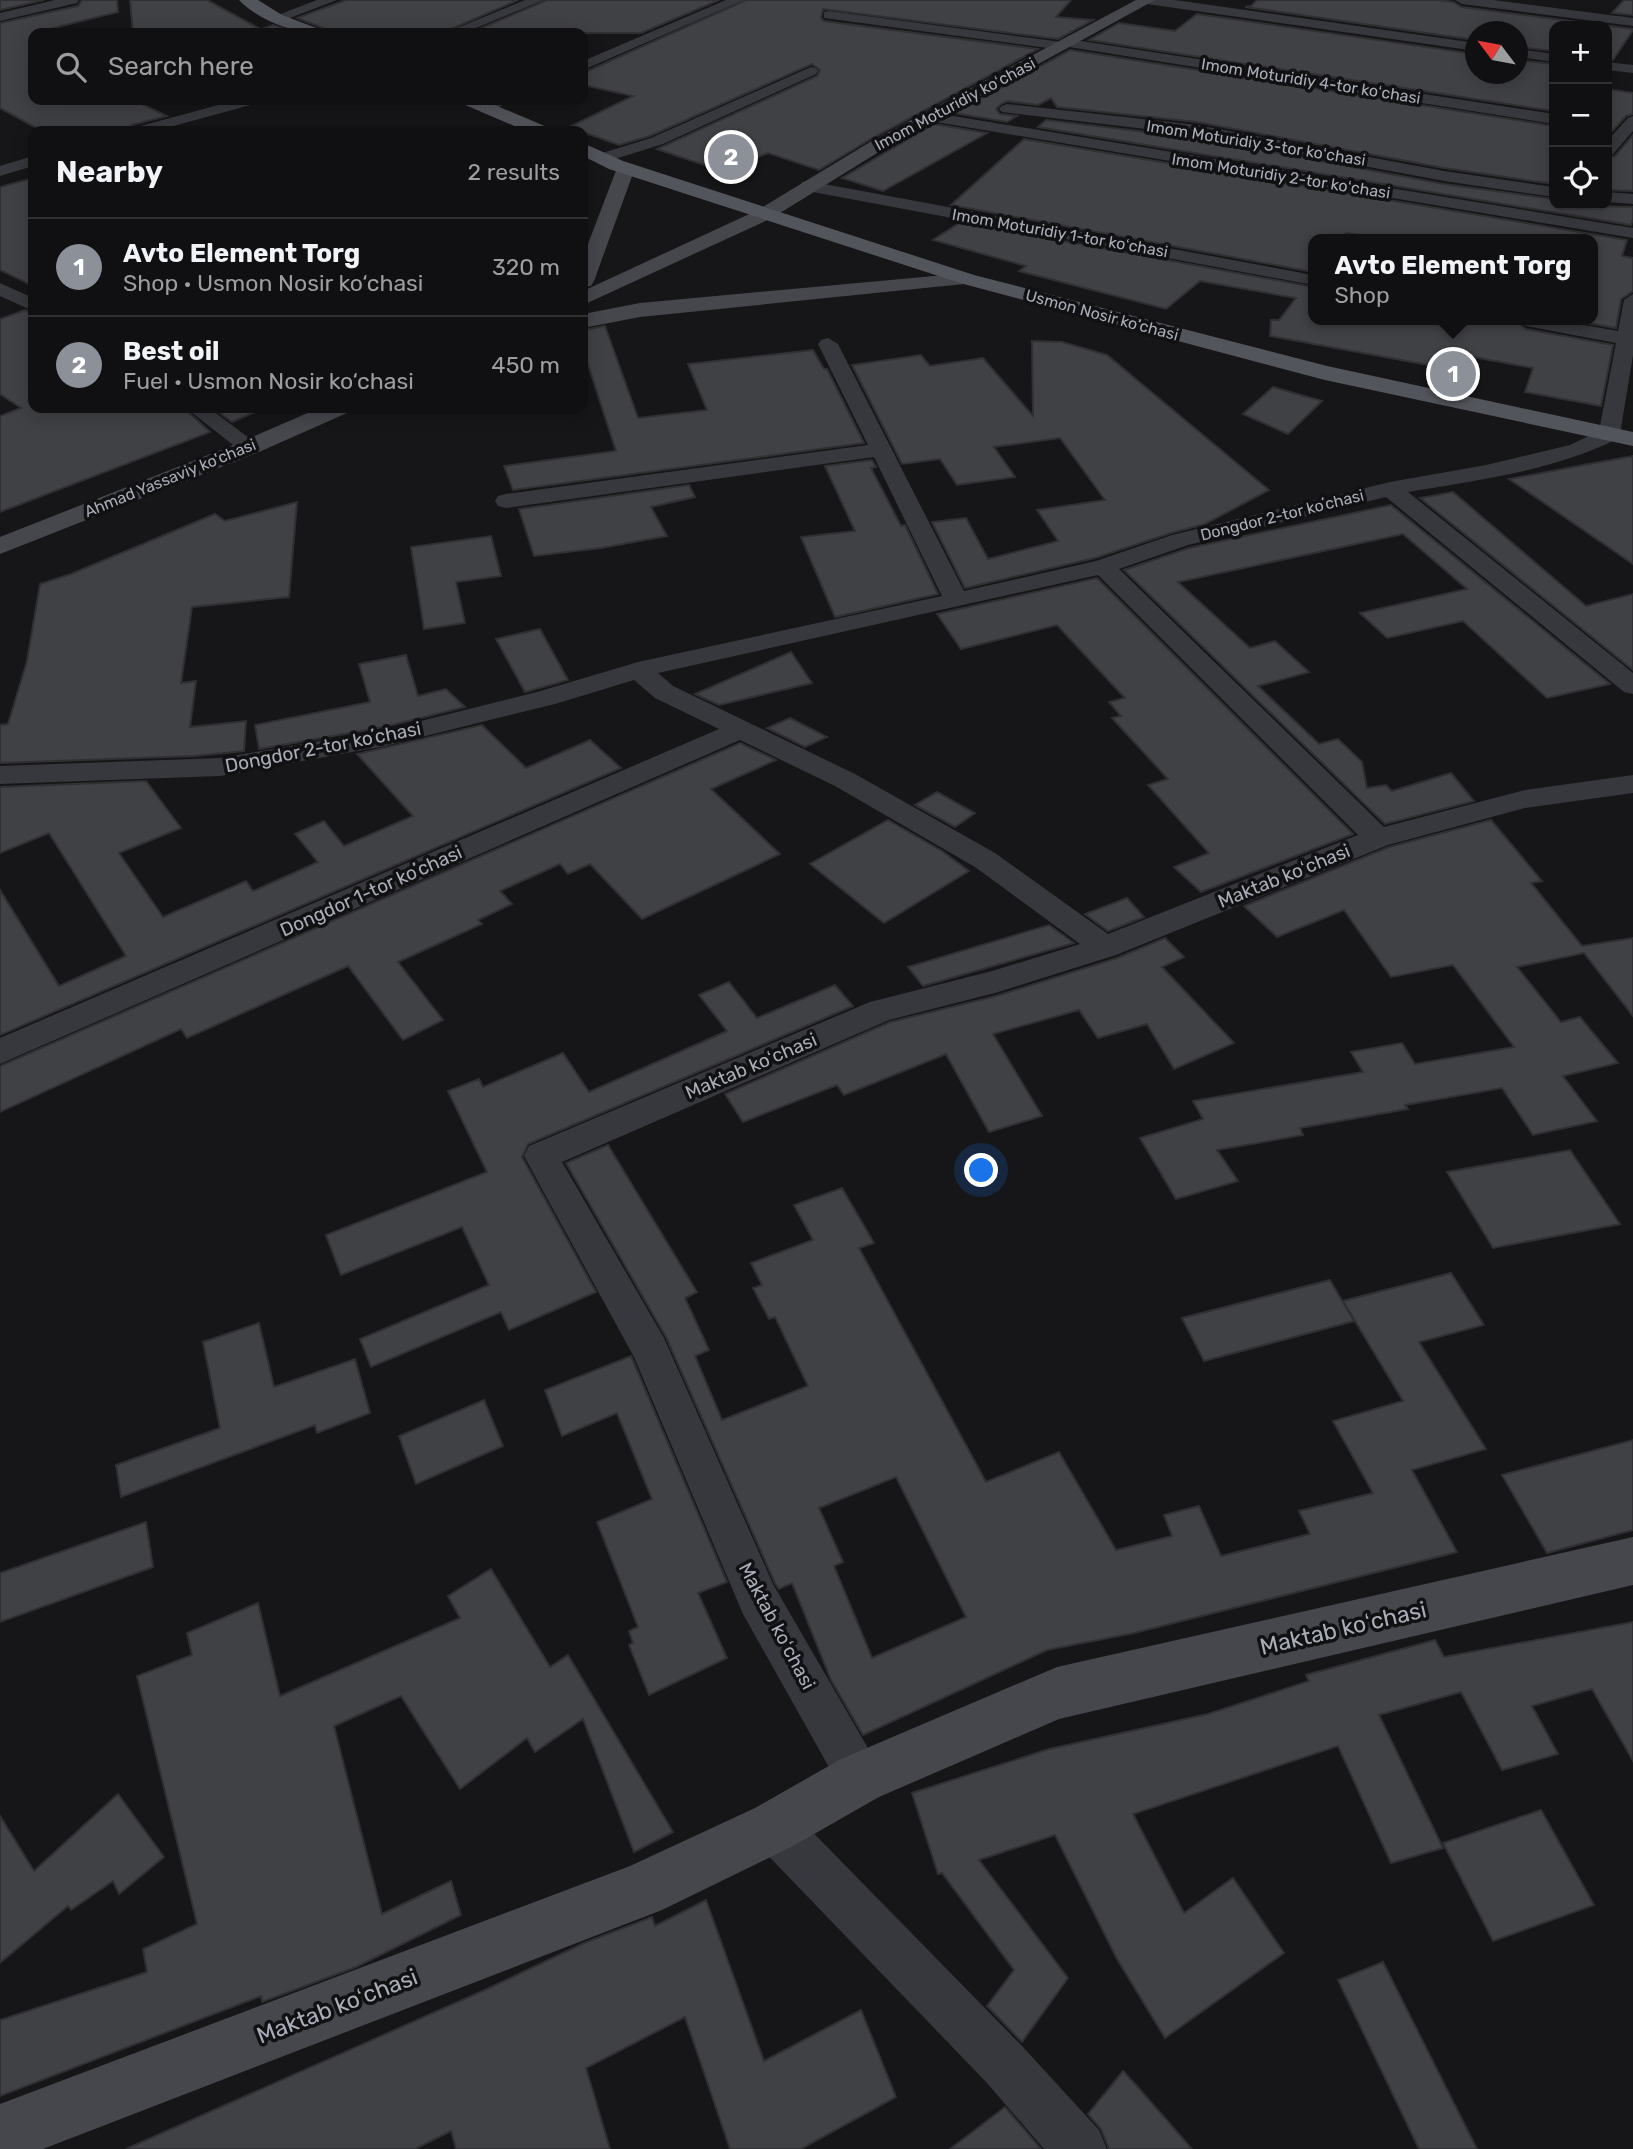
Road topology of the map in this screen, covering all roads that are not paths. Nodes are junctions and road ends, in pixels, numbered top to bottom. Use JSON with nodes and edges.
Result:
{"nodes":[{"id":1,"x":72,"y":0,"type":"edge"},
{"id":2,"x":247,"y":0,"type":"edge"},
{"id":3,"x":268,"y":0,"type":"edge"},
{"id":4,"x":330,"y":0,"type":"edge"},
{"id":5,"x":537,"y":0,"type":"edge"},
{"id":6,"x":737,"y":0,"type":"edge"},
{"id":7,"x":1147,"y":0,"type":"edge"},
{"id":8,"x":1462,"y":0,"type":"edge"},
{"id":9,"x":829,"y":15,"type":"dead end"},
{"id":10,"x":0,"y":17,"type":"edge"},
{"id":11,"x":287,"y":18,"type":"junction"},
{"id":12,"x":1633,"y":22,"type":"edge"},
{"id":13,"x":306,"y":28,"type":"edge"},
{"id":14,"x":465,"y":28,"type":"edge"},
{"id":15,"x":1065,"y":45,"type":"junction"},
{"id":16,"x":1465,"y":46,"type":"edge"},
{"id":17,"x":1528,"y":54,"type":"edge"},
{"id":18,"x":1549,"y":57,"type":"edge"},
{"id":19,"x":1002,"y":61,"type":"dead end"},
{"id":20,"x":588,"y":64,"type":"edge"},
{"id":21,"x":1028,"y":64,"type":"junction"},
{"id":22,"x":1612,"y":66,"type":"edge"},
{"id":23,"x":1633,"y":69,"type":"edge"},
{"id":24,"x":811,"y":71,"type":"dead end"},
{"id":25,"x":956,"y":104,"type":"junction"},
{"id":26,"x":234,"y":105,"type":"edge"},
{"id":27,"x":480,"y":105,"type":"edge"},
{"id":28,"x":494,"y":105,"type":"edge"},
{"id":29,"x":487,"y":108,"type":"junction"},
{"id":30,"x":929,"y":117,"type":"junction"},
{"id":31,"x":1549,"y":118,"type":"edge"},
{"id":32,"x":157,"y":126,"type":"edge"},
{"id":33,"x":529,"y":126,"type":"edge"},
{"id":34,"x":1612,"y":127,"type":"edge"},
{"id":35,"x":1630,"y":127,"type":"edge"},
{"id":36,"x":1611,"y":147,"type":"edge"},
{"id":37,"x":588,"y":151,"type":"edge"},
{"id":38,"x":602,"y":158,"type":"junction"},
{"id":39,"x":28,"y":163,"type":"edge"},
{"id":40,"x":626,"y":168,"type":"junction"},
{"id":41,"x":0,"y":171,"type":"edge"},
{"id":42,"x":808,"y":186,"type":"junction"},
{"id":43,"x":1549,"y":191,"type":"edge"},
{"id":44,"x":1612,"y":197,"type":"edge"},
{"id":45,"x":1633,"y":198,"type":"edge"},
{"id":46,"x":765,"y":214,"type":"junction"},
{"id":47,"x":1633,"y":233,"type":"edge"},
{"id":48,"x":588,"y":269,"type":"edge"},
{"id":49,"x":967,"y":279,"type":"junction"},
{"id":50,"x":1308,"y":279,"type":"edge"},
{"id":51,"x":0,"y":289,"type":"edge"},
{"id":52,"x":588,"y":297,"type":"edge"},
{"id":53,"x":1633,"y":300,"type":"edge"},
{"id":54,"x":28,"y":303,"type":"edge"},
{"id":55,"x":588,"y":320,"type":"edge"},
{"id":56,"x":1553,"y":325,"type":"edge"},
{"id":57,"x":1629,"y":339,"type":"edge"},
{"id":58,"x":828,"y":344,"type":"dead end"},
{"id":59,"x":203,"y":413,"type":"edge"},
{"id":60,"x":328,"y":413,"type":"edge"},
{"id":61,"x":1621,"y":437,"type":"edge"},
{"id":62,"x":250,"y":447,"type":"junction"},
{"id":63,"x":881,"y":450,"type":"junction"},
{"id":64,"x":1390,"y":489,"type":"junction"},
{"id":65,"x":506,"y":501,"type":"dead end"},
{"id":66,"x":0,"y":546,"type":"edge"},
{"id":67,"x":1102,"y":566,"type":"junction"},
{"id":68,"x":956,"y":600,"type":"junction"},
{"id":69,"x":638,"y":670,"type":"junction"},
{"id":70,"x":1633,"y":686,"type":"edge"},
{"id":71,"x":742,"y":729,"type":"junction"},
{"id":72,"x":0,"y":775,"type":"edge"},
{"id":73,"x":1633,"y":783,"type":"edge"},
{"id":74,"x":1378,"y":838,"type":"junction"},
{"id":75,"x":1105,"y":947,"type":"junction"},
{"id":76,"x":0,"y":1052,"type":"edge"},
{"id":77,"x":1633,"y":1561,"type":"edge"},
{"id":78,"x":860,"y":1778,"type":"junction"},
{"id":79,"x":774,"y":1827,"type":"junction"},
{"id":80,"x":0,"y":2135,"type":"edge"},
{"id":81,"x":1080,"y":2149,"type":"edge"}],
"edges":[{"from":1,"to":10,"type":"street"},
{"from":2,"to":11,"type":"main road"},
{"from":3,"to":11,"type":"main road"},
{"from":4,"to":11,"type":"street"},
{"from":5,"to":14,"type":"street"},
{"from":6,"to":20,"type":"street"},
{"from":7,"to":15,"type":"street","name":"Imom Moturidiy koʻchasi"},
{"from":7,"to":16,"type":"street"},
{"from":8,"to":12,"type":"street"},
{"from":9,"to":15,"type":"street","name":"Imom Moturidiy 4-tor koʻchasi"},
{"from":11,"to":13,"type":"main road"},
{"from":15,"to":21,"type":"street","name":"Imom Moturidiy koʻchasi"},
{"from":15,"to":31,"type":"street","name":"Imom Moturidiy 4-tor koʻchasi"},
{"from":17,"to":18,"type":"street"},
{"from":19,"to":21,"type":"street"},
{"from":21,"to":25,"type":"street","name":"Imom Moturidiy koʻchasi"},
{"from":22,"to":23,"type":"street"},
{"from":24,"to":38,"type":"street"},
{"from":25,"to":30,"type":"street","name":"Imom Moturidiy koʻchasi"},
{"from":25,"to":43,"type":"street","name":"Imom Moturidiy 3-tor koʻchasi"},
{"from":26,"to":32,"type":"street"},
{"from":27,"to":29,"type":"main road"},
{"from":28,"to":29,"type":"street"},
{"from":29,"to":33,"type":"main road"},
{"from":30,"to":42,"type":"street","name":"Imom Moturidiy koʻchasi"},
{"from":30,"to":47,"type":"street","name":"Imom Moturidiy 2-tor koʻchasi"},
{"from":34,"to":35,"type":"street"},
{"from":35,"to":36,"type":"street"},
{"from":37,"to":38,"type":"main road","name":"Usmon Nosir ko‘chasi"},
{"from":38,"to":40,"type":"main road","name":"Usmon Nosir ko‘chasi"},
{"from":39,"to":41,"type":"street"},
{"from":40,"to":46,"type":"main road","name":"Usmon Nosir ko‘chasi"},
{"from":40,"to":48,"type":"street"},
{"from":42,"to":46,"type":"street","name":"Imom Moturidiy koʻchasi"},
{"from":42,"to":50,"type":"street","name":"Imom Moturidiy 1-tor koʻchasi"},
{"from":44,"to":45,"type":"street"},
{"from":46,"to":49,"type":"main road","name":"Usmon Nosir ko‘chasi"},
{"from":46,"to":52,"type":"street"},
{"from":49,"to":55,"type":"street"},
{"from":49,"to":61,"type":"main road","name":"Usmon Nosir ko‘chasi"},
{"from":51,"to":54,"type":"street"},
{"from":53,"to":57,"type":"street"},
{"from":56,"to":57,"type":"street"},
{"from":57,"to":61,"type":"street"},
{"from":58,"to":63,"type":"street"},
{"from":59,"to":62,"type":"street"},
{"from":60,"to":62,"type":"street","name":"Ahmad Yassaviy ko'chasi"},
{"from":61,"to":64,"type":"street","name":"Dongdor 2-tor koʼchasi"},
{"from":62,"to":66,"type":"street","name":"Ahmad Yassaviy ko'chasi"},
{"from":63,"to":65,"type":"street"},
{"from":63,"to":68,"type":"street"},
{"from":64,"to":67,"type":"street","name":"Dongdor 2-tor koʼchasi"},
{"from":64,"to":70,"type":"street"},
{"from":67,"to":68,"type":"street","name":"Dongdor 2-tor koʼchasi"},
{"from":67,"to":74,"type":"street"},
{"from":68,"to":69,"type":"street","name":"Dongdor 2-tor koʼchasi"},
{"from":69,"to":71,"type":"street"},
{"from":69,"to":72,"type":"street","name":"Dongdor 2-tor koʼchasi"},
{"from":71,"to":75,"type":"street"},
{"from":71,"to":76,"type":"street","name":"Dongdor 1-tor koʼchasi"},
{"from":73,"to":74,"type":"street","name":"Maktab koʻchasi"},
{"from":74,"to":75,"type":"street","name":"Maktab koʻchasi"},
{"from":75,"to":78,"type":"street","name":"Maktab koʻchasi"},
{"from":77,"to":78,"type":"street","name":"Maktab koʻchasi"},
{"from":78,"to":79,"type":"street","name":"Maktab koʻchasi"},
{"from":79,"to":80,"type":"street","name":"Maktab koʻchasi"},
{"from":79,"to":81,"type":"street"}]}
